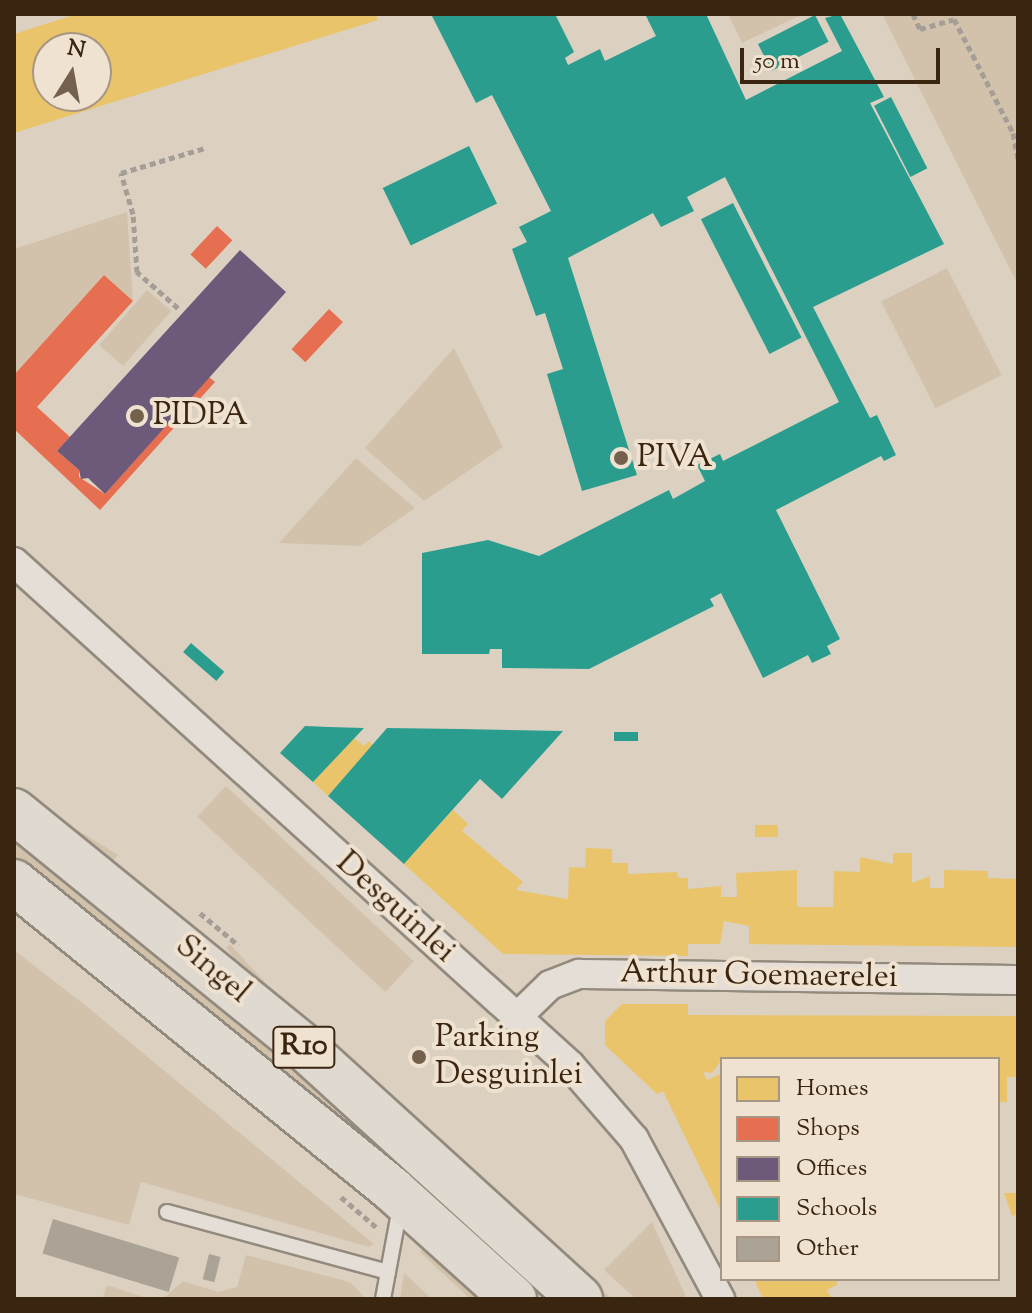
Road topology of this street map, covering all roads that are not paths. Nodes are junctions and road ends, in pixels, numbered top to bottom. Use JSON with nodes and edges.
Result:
{"nodes":[{"id":1,"x":14,"y":562,"type":"edge"},
{"id":2,"x":14,"y":811,"type":"edge"},
{"id":3,"x":14,"y":882,"type":"edge"},
{"id":4,"x":1018,"y":980,"type":"edge"},
{"id":5,"x":516,"y":1018,"type":"junction"},
{"id":6,"x":402,"y":1198,"type":"junction"},
{"id":7,"x":167,"y":1212,"type":"dead end"},
{"id":8,"x":388,"y":1272,"type":"junction"},
{"id":9,"x":383,"y":1299,"type":"edge"},
{"id":10,"x":514,"y":1299,"type":"edge"},
{"id":11,"x":580,"y":1299,"type":"edge"},
{"id":12,"x":720,"y":1299,"type":"edge"}],
"edges":[{"from":1,"to":5,"type":"street","name":"Desguinlei"},
{"from":2,"to":11,"type":"main road","name":"Singel","number":"R10"},
{"from":3,"to":6,"type":"main road","name":"Singel","number":"R10"},
{"from":4,"to":5,"type":"street","name":"Arthur Goemaerelei"},
{"from":5,"to":12,"type":"street","name":"Desguinlei"},
{"from":6,"to":8,"type":"lane"},
{"from":6,"to":10,"type":"main road","name":"Singel","number":"R10"},
{"from":7,"to":8,"type":"lane"},
{"from":8,"to":9,"type":"lane"}]}
